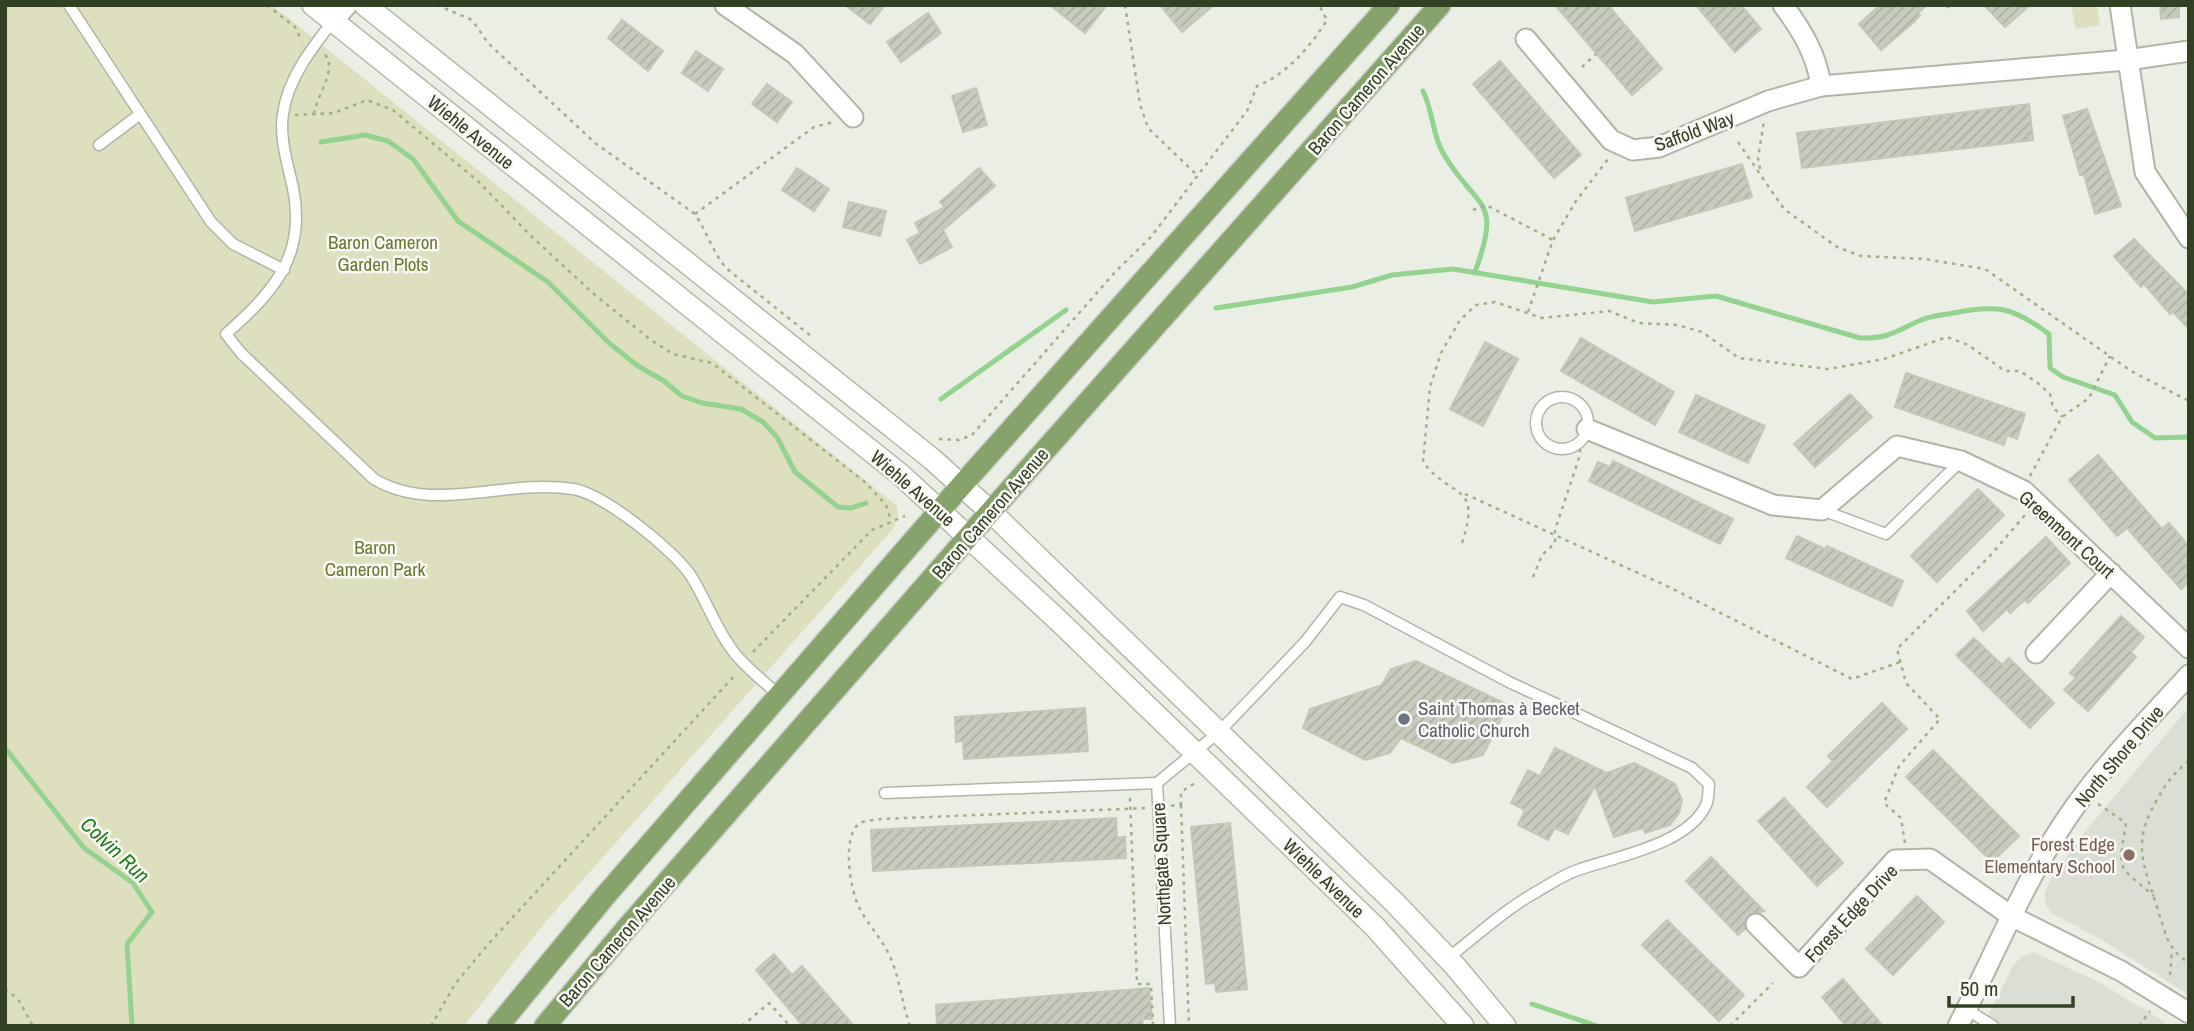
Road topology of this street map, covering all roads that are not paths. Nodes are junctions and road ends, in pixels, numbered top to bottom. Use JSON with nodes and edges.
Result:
{"nodes":[{"id":1,"x":69,"y":5,"type":"edge"},
{"id":2,"x":313,"y":5,"type":"edge"},
{"id":3,"x":365,"y":5,"type":"edge"},
{"id":4,"x":725,"y":5,"type":"edge"},
{"id":5,"x":1389,"y":5,"type":"edge"},
{"id":6,"x":1440,"y":5,"type":"edge"},
{"id":7,"x":1783,"y":5,"type":"edge"},
{"id":8,"x":2120,"y":5,"type":"edge"},
{"id":9,"x":340,"y":13,"type":"edge"},
{"id":10,"x":1526,"y":39,"type":"dead end"},
{"id":11,"x":2189,"y":51,"type":"edge"},
{"id":12,"x":2127,"y":60,"type":"junction"},
{"id":13,"x":1821,"y":86,"type":"junction"},
{"id":14,"x":139,"y":115,"type":"junction"},
{"id":15,"x":853,"y":117,"type":"road end"},
{"id":16,"x":99,"y":145,"type":"dead end"},
{"id":17,"x":2189,"y":238,"type":"edge"},
{"id":18,"x":285,"y":270,"type":"junction"},
{"id":19,"x":1583,"y":435,"type":"junction"},
{"id":20,"x":1961,"y":461,"type":"junction"},
{"id":21,"x":961,"y":486,"type":"junction"},
{"id":22,"x":940,"y":510,"type":"junction"},
{"id":23,"x":1822,"y":510,"type":"junction"},
{"id":24,"x":991,"y":512,"type":"junction"},
{"id":25,"x":969,"y":536,"type":"junction"},
{"id":26,"x":2110,"y":573,"type":"junction"},
{"id":27,"x":2189,"y":648,"type":"edge"},
{"id":28,"x":2036,"y":653,"type":"dead end"},
{"id":29,"x":2189,"y":675,"type":"edge"},
{"id":30,"x":779,"y":695,"type":"junction"},
{"id":31,"x":1219,"y":732,"type":"junction"},
{"id":32,"x":1195,"y":752,"type":"junction"},
{"id":33,"x":1157,"y":783,"type":"junction"},
{"id":34,"x":886,"y":793,"type":"dead end"},
{"id":35,"x":2011,"y":916,"type":"junction"},
{"id":36,"x":1756,"y":924,"type":"dead end"},
{"id":37,"x":1448,"y":958,"type":"junction"},
{"id":38,"x":2189,"y":1013,"type":"edge"},
{"id":39,"x":1962,"y":1017,"type":"edge"},
{"id":40,"x":498,"y":1026,"type":"edge"},
{"id":41,"x":545,"y":1026,"type":"edge"},
{"id":42,"x":1170,"y":1026,"type":"edge"},
{"id":43,"x":1463,"y":1026,"type":"edge"},
{"id":44,"x":1505,"y":1026,"type":"edge"},
{"id":45,"x":1993,"y":1026,"type":"edge"}],
"edges":[{"from":1,"to":14,"type":"lane"},
{"from":2,"to":9,"type":"main road","name":"Wiehle Avenue"},
{"from":3,"to":21,"type":"main road","name":"Wiehle Avenue"},
{"from":4,"to":15,"type":"street"},
{"from":5,"to":21,"type":"main road","name":"Baron Cameron Avenue"},
{"from":6,"to":24,"type":"main road","name":"Baron Cameron Avenue"},
{"from":7,"to":13,"type":"street"},
{"from":8,"to":12,"type":"street"},
{"from":9,"to":18,"type":"lane"},
{"from":9,"to":22,"type":"main road","name":"Wiehle Avenue"},
{"from":10,"to":13,"type":"street","name":"Saffold Way"},
{"from":11,"to":12,"type":"street","name":"Saffold Way"},
{"from":12,"to":13,"type":"street","name":"Saffold Way"},
{"from":12,"to":17,"type":"street"},
{"from":14,"to":16,"type":"lane"},
{"from":14,"to":18,"type":"lane"},
{"from":18,"to":30,"type":"lane"},
{"from":19,"to":19,"type":"lane"},
{"from":19,"to":23,"type":"street"},
{"from":20,"to":23,"type":"street","name":"Greenmont Court"},
{"from":20,"to":23,"type":"lane"},
{"from":20,"to":26,"type":"street","name":"Greenmont Court"},
{"from":21,"to":22,"type":"main road","name":"Baron Cameron Avenue"},
{"from":21,"to":24,"type":"main road","name":"Wiehle Avenue"},
{"from":22,"to":25,"type":"main road","name":"Wiehle Avenue"},
{"from":22,"to":30,"type":"main road","name":"Baron Cameron Avenue"},
{"from":24,"to":25,"type":"main road","name":"Baron Cameron Avenue"},
{"from":24,"to":31,"type":"main road","name":"Wiehle Avenue"},
{"from":25,"to":32,"type":"main road","name":"Wiehle Avenue"},
{"from":25,"to":41,"type":"main road","name":"Baron Cameron Avenue"},
{"from":26,"to":27,"type":"street","name":"Greenmont Court"},
{"from":26,"to":28,"type":"street"},
{"from":29,"to":35,"type":"street","name":"North Shore Drive"},
{"from":30,"to":40,"type":"main road","name":"Baron Cameron Avenue"},
{"from":31,"to":32,"type":"lane","name":"Northgate Square"},
{"from":31,"to":37,"type":"main road","name":"Wiehle Avenue"},
{"from":31,"to":37,"type":"lane","name":"Northgate Square"},
{"from":32,"to":33,"type":"lane","name":"Northgate Square"},
{"from":32,"to":43,"type":"main road","name":"Wiehle Avenue"},
{"from":33,"to":34,"type":"lane"},
{"from":33,"to":42,"type":"lane","name":"Northgate Square"},
{"from":35,"to":36,"type":"street","name":"Forest Edge Drive"},
{"from":35,"to":38,"type":"street","name":"Forest Edge Drive"},
{"from":35,"to":39,"type":"street","name":"North Shore Drive"},
{"from":37,"to":44,"type":"main road","name":"Wiehle Avenue"},
{"from":39,"to":45,"type":"lane"}]}
